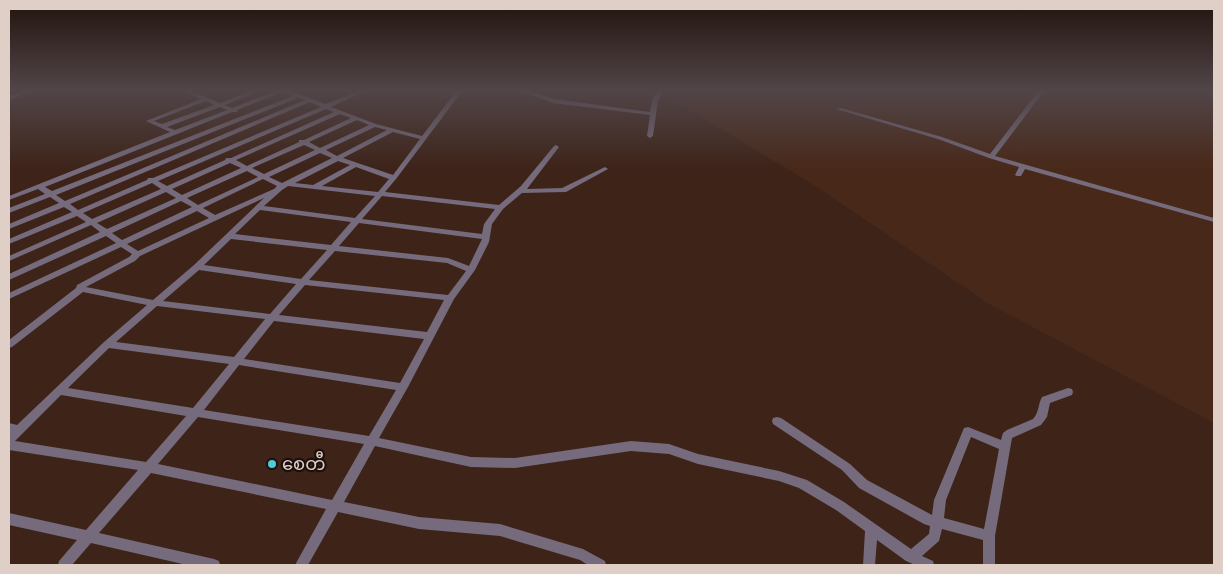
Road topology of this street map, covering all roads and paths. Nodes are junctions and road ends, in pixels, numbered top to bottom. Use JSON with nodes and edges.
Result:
{"nodes":[{"id":1,"x":160,"y":117,"type":"edge"},
{"id":2,"x":184,"y":117,"type":"edge"},
{"id":3,"x":215,"y":117,"type":"edge"},
{"id":4,"x":243,"y":117,"type":"edge"},
{"id":5,"x":247,"y":117,"type":"edge"},
{"id":6,"x":271,"y":117,"type":"edge"},
{"id":7,"x":302,"y":117,"type":"edge"},
{"id":8,"x":329,"y":117,"type":"edge"},
{"id":9,"x":353,"y":117,"type":"edge"},
{"id":10,"x":439,"y":117,"type":"edge"},
{"id":11,"x":653,"y":117,"type":"edge"},
{"id":12,"x":866,"y":117,"type":"edge"},
{"id":13,"x":1021,"y":117,"type":"edge"},
{"id":14,"x":357,"y":118,"type":"junction"},
{"id":15,"x":259,"y":122,"type":"junction"},
{"id":16,"x":374,"y":125,"type":"junction"},
{"id":17,"x":161,"y":126,"type":"junction"},
{"id":18,"x":274,"y":129,"type":"junction"},
{"id":19,"x":392,"y":130,"type":"junction"},
{"id":20,"x":174,"y":133,"type":"junction"},
{"id":21,"x":290,"y":136,"type":"junction"},
{"id":22,"x":650,"y":136,"type":"dead end"},
{"id":23,"x":423,"y":138,"type":"junction"},
{"id":24,"x":189,"y":139,"type":"junction"},
{"id":25,"x":305,"y":142,"type":"junction"},
{"id":26,"x":202,"y":146,"type":"junction"},
{"id":27,"x":556,"y":147,"type":"dead end"},
{"id":28,"x":321,"y":150,"type":"junction"},
{"id":29,"x":217,"y":153,"type":"junction"},
{"id":30,"x":991,"y":156,"type":"junction"},
{"id":31,"x":110,"y":158,"type":"junction"},
{"id":32,"x":337,"y":158,"type":"junction"},
{"id":33,"x":231,"y":160,"type":"junction"},
{"id":34,"x":357,"y":164,"type":"junction"},
{"id":35,"x":124,"y":165,"type":"junction"},
{"id":36,"x":1023,"y":166,"type":"junction"},
{"id":37,"x":248,"y":169,"type":"junction"},
{"id":38,"x":606,"y":169,"type":"dead end"},
{"id":39,"x":139,"y":173,"type":"junction"},
{"id":40,"x":1019,"y":175,"type":"dead end"},
{"id":41,"x":264,"y":176,"type":"junction"},
{"id":42,"x":394,"y":178,"type":"junction"},
{"id":43,"x":153,"y":180,"type":"junction"},
{"id":44,"x":39,"y":186,"type":"junction"},
{"id":45,"x":282,"y":186,"type":"junction"},
{"id":46,"x":314,"y":187,"type":"junction"},
{"id":47,"x":168,"y":189,"type":"junction"},
{"id":48,"x":522,"y":190,"type":"junction"},
{"id":49,"x":53,"y":194,"type":"junction"},
{"id":50,"x":377,"y":195,"type":"junction"},
{"id":51,"x":9,"y":198,"type":"edge"},
{"id":52,"x":182,"y":198,"type":"junction"},
{"id":53,"x":66,"y":203,"type":"junction"},
{"id":54,"x":198,"y":207,"type":"junction"},
{"id":55,"x":500,"y":207,"type":"junction"},
{"id":56,"x":259,"y":208,"type":"junction"},
{"id":57,"x":9,"y":211,"type":"edge"},
{"id":58,"x":79,"y":212,"type":"junction"},
{"id":59,"x":213,"y":217,"type":"junction"},
{"id":60,"x":356,"y":220,"type":"junction"},
{"id":61,"x":1214,"y":220,"type":"edge"},
{"id":62,"x":94,"y":222,"type":"junction"},
{"id":63,"x":9,"y":227,"type":"edge"},
{"id":64,"x":109,"y":233,"type":"junction"},
{"id":65,"x":228,"y":236,"type":"junction"},
{"id":66,"x":486,"y":237,"type":"junction"},
{"id":67,"x":9,"y":242,"type":"edge"},
{"id":68,"x":123,"y":243,"type":"junction"},
{"id":69,"x":332,"y":247,"type":"junction"},
{"id":70,"x":137,"y":254,"type":"junction"},
{"id":71,"x":9,"y":260,"type":"edge"},
{"id":72,"x":196,"y":266,"type":"junction"},
{"id":73,"x":23,"y":270,"type":"junction"},
{"id":74,"x":472,"y":270,"type":"junction"},
{"id":75,"x":9,"y":277,"type":"edge"},
{"id":76,"x":303,"y":282,"type":"junction"},
{"id":77,"x":81,"y":289,"type":"junction"},
{"id":78,"x":9,"y":296,"type":"edge"},
{"id":79,"x":450,"y":298,"type":"junction"},
{"id":80,"x":154,"y":303,"type":"junction"},
{"id":81,"x":272,"y":317,"type":"junction"},
{"id":82,"x":430,"y":336,"type":"junction"},
{"id":83,"x":107,"y":344,"type":"junction"},
{"id":84,"x":9,"y":346,"type":"edge"},
{"id":85,"x":236,"y":361,"type":"junction"},
{"id":86,"x":403,"y":387,"type":"junction"},
{"id":87,"x":59,"y":391,"type":"junction"},
{"id":88,"x":1068,"y":392,"type":"dead end"},
{"id":89,"x":195,"y":414,"type":"junction"},
{"id":90,"x":777,"y":421,"type":"dead end"},
{"id":91,"x":14,"y":428,"type":"edge"},
{"id":92,"x":9,"y":440,"type":"edge"},
{"id":93,"x":371,"y":441,"type":"junction"},
{"id":94,"x":9,"y":445,"type":"edge"},
{"id":95,"x":1003,"y":446,"type":"junction"},
{"id":96,"x":148,"y":467,"type":"junction"},
{"id":97,"x":335,"y":506,"type":"junction"},
{"id":98,"x":9,"y":519,"type":"edge"},
{"id":99,"x":937,"y":523,"type":"junction"},
{"id":100,"x":870,"y":529,"type":"junction"},
{"id":101,"x":89,"y":536,"type":"junction"},
{"id":102,"x":988,"y":536,"type":"junction"},
{"id":103,"x":911,"y":557,"type":"junction"},
{"id":104,"x":64,"y":565,"type":"edge"},
{"id":105,"x":214,"y":565,"type":"edge"},
{"id":106,"x":301,"y":565,"type":"edge"},
{"id":107,"x":600,"y":565,"type":"edge"},
{"id":108,"x":869,"y":565,"type":"edge"},
{"id":109,"x":928,"y":565,"type":"edge"},
{"id":110,"x":989,"y":565,"type":"edge"}],
"edges":[{"from":1,"to":17,"type":"street"},
{"from":2,"to":17,"type":"street"},
{"from":3,"to":20,"type":"street"},
{"from":4,"to":24,"type":"street"},
{"from":5,"to":15,"type":"street"},
{"from":6,"to":15,"type":"street"},
{"from":7,"to":18,"type":"street"},
{"from":8,"to":21,"type":"street"},
{"from":9,"to":14,"type":"street"},
{"from":10,"to":23,"type":"street"},
{"from":11,"to":22,"type":"street"},
{"from":12,"to":30,"type":"street"},
{"from":13,"to":30,"type":"street"},
{"from":14,"to":16,"type":"street"},
{"from":14,"to":25,"type":"street"},
{"from":15,"to":18,"type":"street"},
{"from":15,"to":26,"type":"street"},
{"from":16,"to":19,"type":"street"},
{"from":16,"to":28,"type":"street"},
{"from":17,"to":20,"type":"street"},
{"from":18,"to":21,"type":"street"},
{"from":18,"to":29,"type":"street"},
{"from":19,"to":23,"type":"street"},
{"from":19,"to":32,"type":"street"},
{"from":20,"to":24,"type":"street"},
{"from":20,"to":31,"type":"street"},
{"from":21,"to":25,"type":"street"},
{"from":21,"to":33,"type":"street"},
{"from":23,"to":42,"type":"street"},
{"from":24,"to":26,"type":"street"},
{"from":24,"to":35,"type":"street"},
{"from":25,"to":28,"type":"street"},
{"from":25,"to":37,"type":"street"},
{"from":26,"to":29,"type":"street"},
{"from":26,"to":39,"type":"street"},
{"from":27,"to":48,"type":"street"},
{"from":28,"to":32,"type":"street"},
{"from":28,"to":41,"type":"street"},
{"from":29,"to":33,"type":"street"},
{"from":29,"to":43,"type":"street"},
{"from":30,"to":36,"type":"street"},
{"from":31,"to":35,"type":"street"},
{"from":31,"to":44,"type":"street"},
{"from":32,"to":34,"type":"street"},
{"from":32,"to":45,"type":"street"},
{"from":33,"to":37,"type":"street"},
{"from":33,"to":47,"type":"street"},
{"from":34,"to":42,"type":"street"},
{"from":34,"to":46,"type":"street"},
{"from":35,"to":39,"type":"street"},
{"from":35,"to":49,"type":"street"},
{"from":36,"to":40,"type":"street"},
{"from":36,"to":61,"type":"street"},
{"from":37,"to":41,"type":"street"},
{"from":37,"to":52,"type":"street"},
{"from":38,"to":48,"type":"street"},
{"from":39,"to":43,"type":"street"},
{"from":39,"to":53,"type":"street"},
{"from":41,"to":45,"type":"street"},
{"from":41,"to":54,"type":"street"},
{"from":42,"to":50,"type":"street"},
{"from":43,"to":47,"type":"street"},
{"from":43,"to":58,"type":"street"},
{"from":44,"to":49,"type":"street"},
{"from":44,"to":51,"type":"street"},
{"from":45,"to":46,"type":"street"},
{"from":45,"to":56,"type":"street"},
{"from":45,"to":59,"type":"street"},
{"from":46,"to":50,"type":"street"},
{"from":47,"to":52,"type":"street"},
{"from":47,"to":62,"type":"street"},
{"from":48,"to":55,"type":"street"},
{"from":49,"to":53,"type":"street"},
{"from":49,"to":57,"type":"street"},
{"from":50,"to":55,"type":"street"},
{"from":50,"to":60,"type":"street"},
{"from":52,"to":54,"type":"street"},
{"from":52,"to":64,"type":"street"},
{"from":53,"to":58,"type":"street"},
{"from":53,"to":63,"type":"street"},
{"from":54,"to":59,"type":"street"},
{"from":54,"to":68,"type":"street"},
{"from":55,"to":66,"type":"street"},
{"from":56,"to":60,"type":"street"},
{"from":56,"to":65,"type":"street"},
{"from":58,"to":62,"type":"street"},
{"from":58,"to":67,"type":"street"},
{"from":59,"to":70,"type":"street"},
{"from":60,"to":66,"type":"street"},
{"from":60,"to":69,"type":"street"},
{"from":62,"to":64,"type":"street"},
{"from":62,"to":71,"type":"street"},
{"from":64,"to":68,"type":"street"},
{"from":64,"to":73,"type":"street"},
{"from":65,"to":69,"type":"street"},
{"from":65,"to":72,"type":"street"},
{"from":66,"to":74,"type":"street"},
{"from":68,"to":70,"type":"street"},
{"from":68,"to":78,"type":"street"},
{"from":69,"to":74,"type":"street"},
{"from":69,"to":76,"type":"street"},
{"from":70,"to":77,"type":"street"},
{"from":71,"to":73,"type":"street"},
{"from":72,"to":76,"type":"street"},
{"from":72,"to":80,"type":"street"},
{"from":73,"to":75,"type":"street"},
{"from":74,"to":79,"type":"street"},
{"from":76,"to":79,"type":"street"},
{"from":76,"to":81,"type":"street"},
{"from":77,"to":80,"type":"street"},
{"from":77,"to":84,"type":"street"},
{"from":79,"to":82,"type":"street"},
{"from":80,"to":81,"type":"street"},
{"from":80,"to":83,"type":"street"},
{"from":81,"to":82,"type":"street"},
{"from":81,"to":85,"type":"street"},
{"from":82,"to":86,"type":"street"},
{"from":83,"to":85,"type":"street"},
{"from":83,"to":87,"type":"street"},
{"from":85,"to":86,"type":"street"},
{"from":85,"to":89,"type":"street"},
{"from":86,"to":93,"type":"street"},
{"from":87,"to":89,"type":"street"},
{"from":87,"to":91,"type":"street"},
{"from":88,"to":95,"type":"street"},
{"from":89,"to":93,"type":"street"},
{"from":89,"to":96,"type":"street"},
{"from":90,"to":99,"type":"street"},
{"from":91,"to":92,"type":"street"},
{"from":93,"to":97,"type":"street"},
{"from":93,"to":100,"type":"street"},
{"from":94,"to":96,"type":"street"},
{"from":95,"to":99,"type":"street"},
{"from":95,"to":102,"type":"street"},
{"from":96,"to":97,"type":"street"},
{"from":96,"to":101,"type":"street"},
{"from":97,"to":106,"type":"street"},
{"from":97,"to":107,"type":"street"},
{"from":98,"to":101,"type":"street"},
{"from":99,"to":102,"type":"street"},
{"from":99,"to":103,"type":"street"},
{"from":100,"to":103,"type":"street"},
{"from":100,"to":108,"type":"street"},
{"from":101,"to":104,"type":"street"},
{"from":101,"to":105,"type":"street"},
{"from":102,"to":110,"type":"street"},
{"from":103,"to":109,"type":"street"}]}
